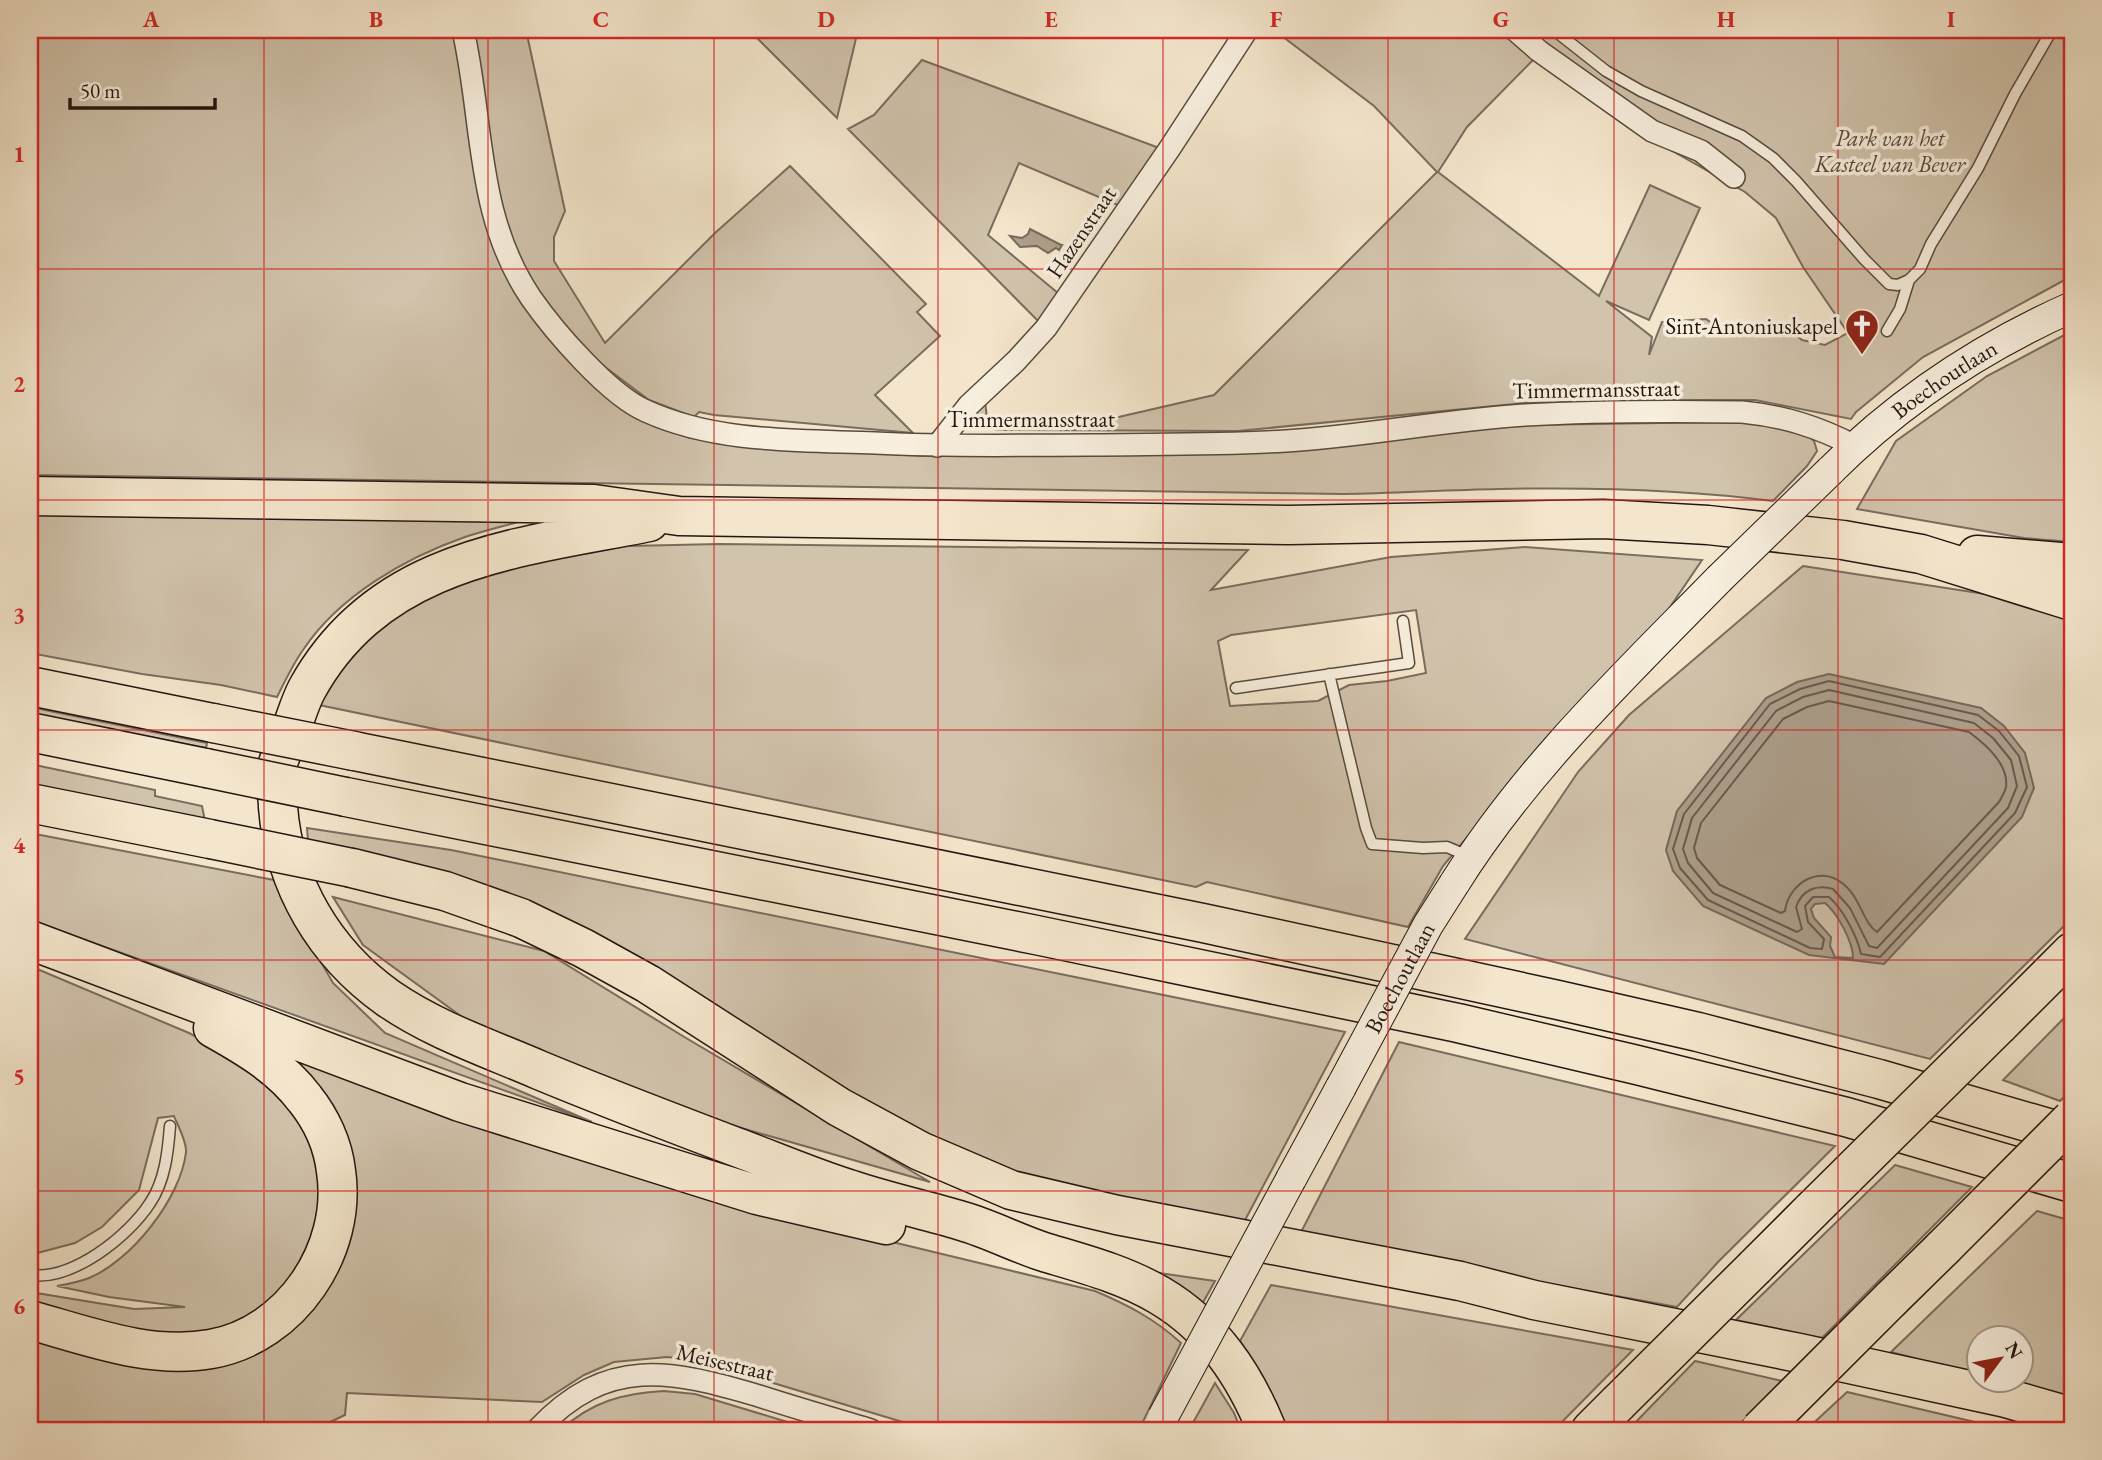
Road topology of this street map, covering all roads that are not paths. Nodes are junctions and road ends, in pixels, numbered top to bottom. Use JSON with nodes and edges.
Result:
{"nodes":[{"id":1,"x":463,"y":30,"type":"edge"},
{"id":2,"x":1247,"y":30,"type":"edge"},
{"id":3,"x":1515,"y":30,"type":"edge"},
{"id":4,"x":1554,"y":30,"type":"edge"},
{"id":5,"x":2052,"y":30,"type":"edge"},
{"id":6,"x":1734,"y":177,"type":"dead end"},
{"id":7,"x":1909,"y":280,"type":"junction"},
{"id":8,"x":2072,"y":307,"type":"edge"},
{"id":9,"x":1886,"y":331,"type":"dead end"},
{"id":10,"x":937,"y":446,"type":"junction"},
{"id":11,"x":1856,"y":446,"type":"junction"},
{"id":12,"x":30,"y":496,"type":"edge"},
{"id":13,"x":678,"y":516,"type":"junction"},
{"id":14,"x":1921,"y":554,"type":"junction"},
{"id":15,"x":2072,"y":563,"type":"edge"},
{"id":16,"x":2072,"y":601,"type":"edge"},
{"id":17,"x":1403,"y":621,"type":"dead end"},
{"id":18,"x":1329,"y":674,"type":"junction"},
{"id":19,"x":30,"y":686,"type":"edge"},
{"id":20,"x":1236,"y":688,"type":"dead end"},
{"id":21,"x":30,"y":732,"type":"edge"},
{"id":22,"x":30,"y":803,"type":"edge"},
{"id":23,"x":1471,"y":857,"type":"junction"},
{"id":24,"x":31,"y":941,"type":"edge"},
{"id":25,"x":2072,"y":952,"type":"edge"},
{"id":26,"x":2072,"y":1119,"type":"edge"},
{"id":27,"x":170,"y":1126,"type":"dead end"},
{"id":28,"x":2072,"y":1135,"type":"edge"},
{"id":29,"x":2072,"y":1183,"type":"edge"},
{"id":30,"x":967,"y":1222,"type":"junction"},
{"id":31,"x":1040,"y":1251,"type":"junction"},
{"id":32,"x":30,"y":1275,"type":"edge"},
{"id":33,"x":1534,"y":1300,"type":"junction"},
{"id":34,"x":30,"y":1320,"type":"edge"},
{"id":35,"x":2072,"y":1417,"type":"edge"},
{"id":36,"x":1160,"y":1424,"type":"edge"},
{"id":37,"x":537,"y":1430,"type":"edge"},
{"id":38,"x":871,"y":1430,"type":"edge"},
{"id":39,"x":1266,"y":1430,"type":"edge"},
{"id":40,"x":1591,"y":1430,"type":"edge"},
{"id":41,"x":1760,"y":1430,"type":"edge"}],
"edges":[{"from":1,"to":10,"type":"street","name":"Timmermansstraat"},
{"from":2,"to":10,"type":"street","name":"Hazenstraat"},
{"from":3,"to":6,"type":"street"},
{"from":4,"to":7,"type":"lane"},
{"from":5,"to":7,"type":"lane"},
{"from":7,"to":9,"type":"lane"},
{"from":8,"to":11,"type":"main road","name":"Boechoutlaan"},
{"from":10,"to":11,"type":"street","name":"Timmermansstraat"},
{"from":11,"to":23,"type":"main road","name":"Boechoutlaan","bridge":true},
{"from":12,"to":13,"type":"highway"},
{"from":13,"to":14,"type":"highway"},
{"from":13,"to":30,"type":"highway"},
{"from":14,"to":15,"type":"highway"},
{"from":14,"to":16,"type":"highway"},
{"from":17,"to":18,"type":"lane"},
{"from":18,"to":20,"type":"lane"},
{"from":18,"to":23,"type":"lane"},
{"from":19,"to":28,"type":"highway","bridge":true},
{"from":21,"to":29,"type":"highway","bridge":true},
{"from":22,"to":33,"type":"highway","bridge":true},
{"from":23,"to":36,"type":"main road","name":"Boechoutlaan","bridge":true},
{"from":24,"to":31,"type":"highway"},
{"from":24,"to":34,"type":"highway"},
{"from":25,"to":40,"type":"highway","bridge":true},
{"from":26,"to":41,"type":"highway","bridge":true},
{"from":27,"to":32,"type":"lane"},
{"from":30,"to":31,"type":"highway"},
{"from":30,"to":33,"type":"highway"},
{"from":31,"to":39,"type":"highway"},
{"from":33,"to":35,"type":"highway"},
{"from":37,"to":38,"type":"street","name":"Meisestraat"}]}
